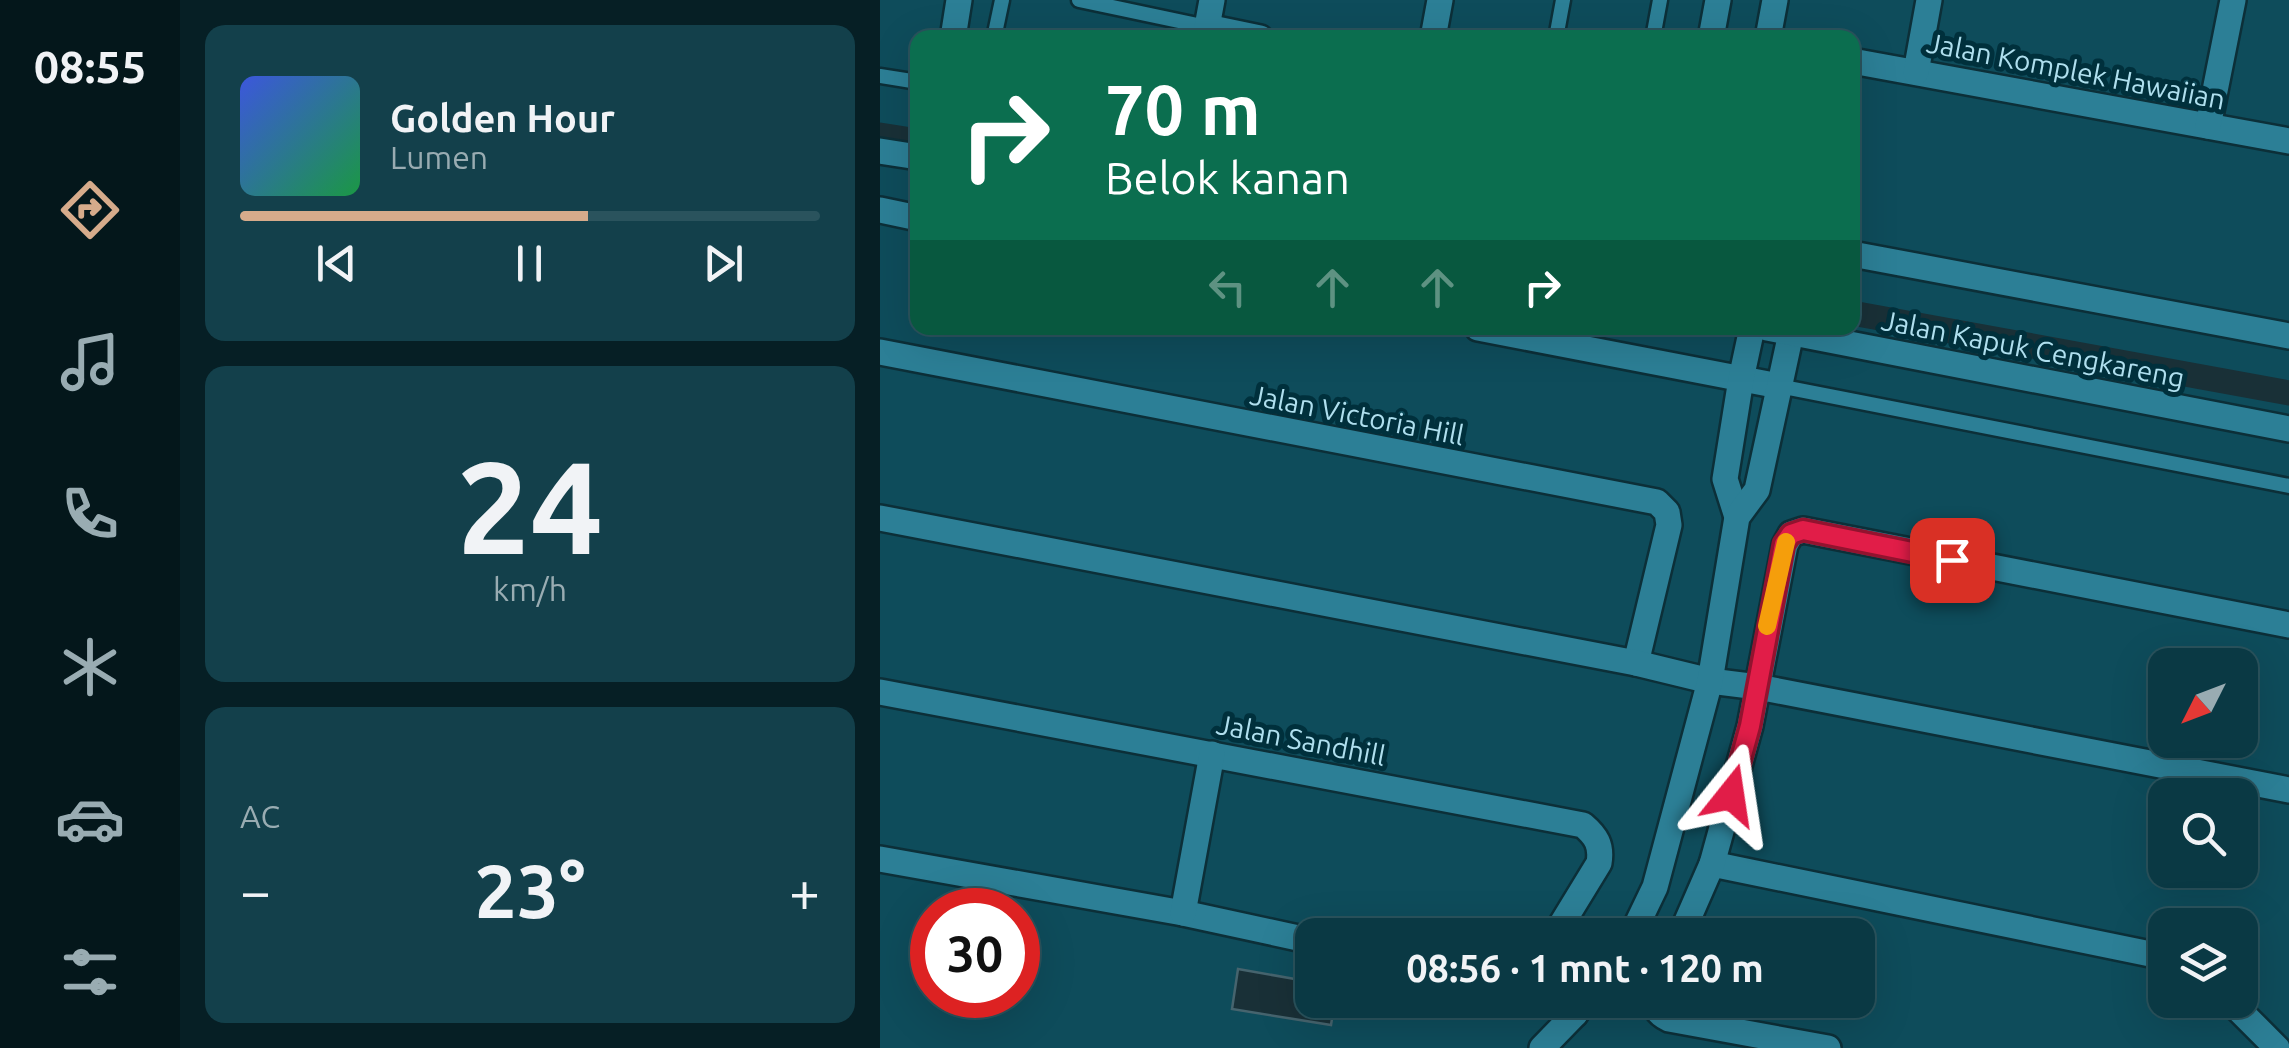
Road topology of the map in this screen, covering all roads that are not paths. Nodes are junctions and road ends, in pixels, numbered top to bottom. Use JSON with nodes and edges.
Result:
{"nodes":[{"id":1,"x":959,"y":0,"type":"edge"},
{"id":2,"x":1002,"y":0,"type":"edge"},
{"id":3,"x":1079,"y":0,"type":"edge"},
{"id":4,"x":1212,"y":0,"type":"edge"},
{"id":5,"x":1440,"y":0,"type":"edge"},
{"id":6,"x":1563,"y":0,"type":"edge"},
{"id":7,"x":1660,"y":0,"type":"edge"},
{"id":8,"x":1718,"y":0,"type":"edge"},
{"id":9,"x":1775,"y":0,"type":"edge"},
{"id":10,"x":1929,"y":0,"type":"edge"},
{"id":11,"x":2233,"y":0,"type":"edge"},
{"id":12,"x":1207,"y":27,"type":"junction"},
{"id":13,"x":953,"y":30,"type":"edge"},
{"id":14,"x":996,"y":30,"type":"edge"},
{"id":15,"x":1221,"y":30,"type":"edge"},
{"id":16,"x":1434,"y":30,"type":"edge"},
{"id":17,"x":1557,"y":30,"type":"edge"},
{"id":18,"x":1654,"y":30,"type":"edge"},
{"id":19,"x":1712,"y":30,"type":"edge"},
{"id":20,"x":1769,"y":30,"type":"edge"},
{"id":21,"x":1860,"y":63,"type":"edge"},
{"id":22,"x":1916,"y":72,"type":"junction"},
{"id":23,"x":880,"y":76,"type":"edge"},
{"id":24,"x":910,"y":81,"type":"edge"},
{"id":25,"x":2208,"y":126,"type":"junction"},
{"id":26,"x":2289,"y":141,"type":"edge"},
{"id":27,"x":880,"y":151,"type":"edge"},
{"id":28,"x":910,"y":156,"type":"edge"},
{"id":29,"x":880,"y":210,"type":"edge"},
{"id":30,"x":910,"y":216,"type":"edge"},
{"id":31,"x":1860,"y":256,"type":"edge"},
{"id":32,"x":1514,"y":335,"type":"edge"},
{"id":33,"x":1750,"y":335,"type":"edge"},
{"id":34,"x":1779,"y":335,"type":"edge"},
{"id":35,"x":1804,"y":335,"type":"edge"},
{"id":36,"x":2289,"y":336,"type":"edge"},
{"id":37,"x":880,"y":352,"type":"edge"},
{"id":38,"x":1741,"y":379,"type":"junction"},
{"id":39,"x":1779,"y":386,"type":"junction"},
{"id":40,"x":2289,"y":430,"type":"edge"},
{"id":41,"x":2289,"y":486,"type":"edge"},
{"id":42,"x":880,"y":518,"type":"edge"},
{"id":43,"x":1737,"y":518,"type":"junction"},
{"id":44,"x":2289,"y":625,"type":"edge"},
{"id":45,"x":1636,"y":664,"type":"junction"},
{"id":46,"x":1710,"y":681,"type":"junction"},
{"id":47,"x":1758,"y":687,"type":"junction"},
{"id":48,"x":880,"y":692,"type":"edge"},
{"id":49,"x":1212,"y":754,"type":"junction"},
{"id":50,"x":2262,"y":785,"type":"junction"},
{"id":51,"x":2289,"y":790,"type":"edge"},
{"id":52,"x":2289,"y":812,"type":"edge"},
{"id":53,"x":880,"y":859,"type":"edge"},
{"id":54,"x":1712,"y":864,"type":"junction"},
{"id":55,"x":1184,"y":912,"type":"junction"},
{"id":56,"x":1565,"y":918,"type":"edge"},
{"id":57,"x":1640,"y":918,"type":"edge"},
{"id":58,"x":1689,"y":918,"type":"edge"},
{"id":59,"x":1295,"y":937,"type":"edge"},
{"id":60,"x":2148,"y":954,"type":"edge"},
{"id":61,"x":1570,"y":1018,"type":"edge"},
{"id":62,"x":1668,"y":1018,"type":"edge"},
{"id":63,"x":2247,"y":1018,"type":"edge"},
{"id":64,"x":1542,"y":1048,"type":"edge"},
{"id":65,"x":1828,"y":1048,"type":"edge"},
{"id":66,"x":2277,"y":1048,"type":"edge"}],
"edges":[{"from":1,"to":13,"type":"street"},
{"from":2,"to":14,"type":"lane"},
{"from":3,"to":12,"type":"lane"},
{"from":4,"to":12,"type":"street"},
{"from":5,"to":16,"type":"street"},
{"from":6,"to":17,"type":"lane"},
{"from":7,"to":18,"type":"lane"},
{"from":8,"to":19,"type":"street"},
{"from":9,"to":20,"type":"street"},
{"from":10,"to":22,"type":"street"},
{"from":11,"to":25,"type":"street"},
{"from":12,"to":15,"type":"street"},
{"from":21,"to":22,"type":"street","name":"Jalan Komplek Hawaiian"},
{"from":22,"to":25,"type":"street","name":"Jalan Komplek Hawaiian"},
{"from":23,"to":24,"type":"lane"},
{"from":25,"to":26,"type":"street","name":"Jalan Komplek Hawaiian"},
{"from":27,"to":28,"type":"street"},
{"from":29,"to":30,"type":"street"},
{"from":31,"to":36,"type":"street"},
{"from":32,"to":38,"type":"street"},
{"from":33,"to":38,"type":"street"},
{"from":34,"to":39,"type":"street"},
{"from":35,"to":40,"type":"street","name":"Jalan Kapuk Cengkareng"},
{"from":37,"to":45,"type":"street","name":"Jalan Victoria Hill"},
{"from":38,"to":39,"type":"street"},
{"from":38,"to":43,"type":"street"},
{"from":39,"to":41,"type":"lane"},
{"from":39,"to":43,"type":"street"},
{"from":42,"to":45,"type":"street"},
{"from":43,"to":46,"type":"street"},
{"from":44,"to":47,"type":"street"},
{"from":45,"to":46,"type":"street"},
{"from":46,"to":47,"type":"street"},
{"from":46,"to":57,"type":"street"},
{"from":47,"to":50,"type":"street"},
{"from":47,"to":54,"type":"street"},
{"from":48,"to":49,"type":"street","name":"Jalan Sandhill"},
{"from":49,"to":55,"type":"street"},
{"from":49,"to":56,"type":"street","name":"Jalan Sandhill"},
{"from":50,"to":51,"type":"street"},
{"from":50,"to":52,"type":"street"},
{"from":53,"to":55,"type":"street"},
{"from":54,"to":58,"type":"street"},
{"from":54,"to":60,"type":"street"},
{"from":55,"to":59,"type":"street"},
{"from":61,"to":64,"type":"street"},
{"from":62,"to":65,"type":"street"},
{"from":63,"to":66,"type":"street"}]}
